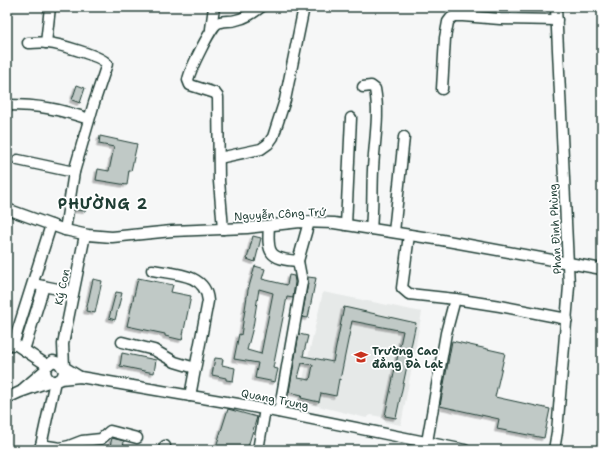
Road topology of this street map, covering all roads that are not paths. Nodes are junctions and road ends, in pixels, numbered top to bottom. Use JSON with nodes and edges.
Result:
{"nodes":[{"id":1,"x":50,"y":7,"type":"edge"},
{"id":2,"x":214,"y":7,"type":"edge"},
{"id":3,"x":261,"y":7,"type":"edge"},
{"id":4,"x":304,"y":7,"type":"edge"},
{"id":5,"x":556,"y":7,"type":"edge"},
{"id":6,"x":556,"y":20,"type":"junction"},
{"id":7,"x":211,"y":30,"type":"junction"},
{"id":8,"x":28,"y":43,"type":"dead end"},
{"id":9,"x":46,"y":43,"type":"junction"},
{"id":10,"x":363,"y":87,"type":"dead end"},
{"id":11,"x":442,"y":89,"type":"dead end"},
{"id":12,"x":7,"y":105,"type":"edge"},
{"id":13,"x":351,"y":118,"type":"dead end"},
{"id":14,"x":90,"y":119,"type":"junction"},
{"id":15,"x":404,"y":137,"type":"dead end"},
{"id":16,"x":219,"y":158,"type":"junction"},
{"id":17,"x":18,"y":160,"type":"dead end"},
{"id":18,"x":74,"y":172,"type":"junction"},
{"id":19,"x":7,"y":209,"type":"edge"},
{"id":20,"x":309,"y":222,"type":"junction"},
{"id":21,"x":51,"y":225,"type":"junction"},
{"id":22,"x":346,"y":225,"type":"junction"},
{"id":23,"x":269,"y":226,"type":"junction"},
{"id":24,"x":224,"y":229,"type":"junction"},
{"id":25,"x":371,"y":229,"type":"junction"},
{"id":26,"x":65,"y":230,"type":"junction"},
{"id":27,"x":394,"y":232,"type":"junction"},
{"id":28,"x":85,"y":235,"type":"junction"},
{"id":29,"x":409,"y":235,"type":"junction"},
{"id":30,"x":298,"y":261,"type":"junction"},
{"id":31,"x":568,"y":263,"type":"junction"},
{"id":32,"x":602,"y":269,"type":"edge"},
{"id":33,"x":152,"y":270,"type":"dead end"},
{"id":34,"x":32,"y":284,"type":"junction"},
{"id":35,"x":44,"y":286,"type":"junction"},
{"id":36,"x":73,"y":292,"type":"junction"},
{"id":37,"x":454,"y":299,"type":"junction"},
{"id":38,"x":567,"y":319,"type":"junction"},
{"id":39,"x":122,"y":342,"type":"dead end"},
{"id":40,"x":10,"y":344,"type":"edge"},
{"id":41,"x":63,"y":344,"type":"junction"},
{"id":42,"x":24,"y":350,"type":"junction"},
{"id":43,"x":47,"y":366,"type":"junction"},
{"id":44,"x":64,"y":367,"type":"junction"},
{"id":45,"x":195,"y":368,"type":"junction"},
{"id":46,"x":80,"y":377,"type":"junction"},
{"id":47,"x":56,"y":380,"type":"junction"},
{"id":48,"x":20,"y":392,"type":"junction"},
{"id":49,"x":190,"y":396,"type":"junction"},
{"id":50,"x":7,"y":398,"type":"edge"},
{"id":51,"x":265,"y":409,"type":"junction"},
{"id":52,"x":279,"y":412,"type":"junction"},
{"id":53,"x":137,"y":438,"type":"dead end"},
{"id":54,"x":427,"y":442,"type":"junction"},
{"id":55,"x":40,"y":448,"type":"edge"},
{"id":56,"x":258,"y":450,"type":"edge"},
{"id":57,"x":465,"y":450,"type":"edge"},
{"id":58,"x":554,"y":450,"type":"edge"}],
"edges":[{"from":1,"to":9,"type":"street"},
{"from":2,"to":7,"type":"street"},
{"from":3,"to":7,"type":"street"},
{"from":4,"to":16,"type":"street"},
{"from":5,"to":6,"type":"street","name":"Phan Đình Phùng"},
{"from":6,"to":11,"type":"street"},
{"from":6,"to":31,"type":"street","name":"Phan Đình Phùng"},
{"from":7,"to":16,"type":"street"},
{"from":8,"to":9,"type":"street"},
{"from":9,"to":14,"type":"street"},
{"from":10,"to":25,"type":"street"},
{"from":12,"to":14,"type":"street"},
{"from":13,"to":22,"type":"street"},
{"from":14,"to":18,"type":"street"},
{"from":15,"to":27,"type":"street"},
{"from":16,"to":24,"type":"street"},
{"from":17,"to":18,"type":"street"},
{"from":18,"to":26,"type":"street"},
{"from":19,"to":21,"type":"street","name":"Nguyễn Công Trứ"},
{"from":20,"to":22,"type":"street","name":"Nguyễn Công Trứ"},
{"from":20,"to":23,"type":"street","name":"Nguyễn Công Trứ"},
{"from":20,"to":30,"type":"street"},
{"from":21,"to":26,"type":"street","name":"Nguyễn Công Trứ"},
{"from":21,"to":34,"type":"street"},
{"from":22,"to":25,"type":"street","name":"Nguyễn Công Trứ"},
{"from":23,"to":24,"type":"street","name":"Nguyễn Công Trứ"},
{"from":23,"to":30,"type":"street"},
{"from":24,"to":28,"type":"street","name":"Nguyễn Công Trứ"},
{"from":25,"to":27,"type":"street","name":"Nguyễn Công Trứ"},
{"from":26,"to":28,"type":"street","name":"Nguyễn Công Trứ"},
{"from":27,"to":29,"type":"street","name":"Nguyễn Công Trứ"},
{"from":28,"to":36,"type":"street","name":"Ký Con"},
{"from":29,"to":31,"type":"street","name":"Nguyễn Công Trứ"},
{"from":29,"to":37,"type":"street"},
{"from":30,"to":52,"type":"street"},
{"from":31,"to":32,"type":"street","name":"Nguyễn Công Trứ"},
{"from":31,"to":38,"type":"street","name":"Phan Đình Phùng"},
{"from":33,"to":45,"type":"street"},
{"from":34,"to":35,"type":"street"},
{"from":34,"to":40,"type":"street"},
{"from":35,"to":36,"type":"street"},
{"from":35,"to":42,"type":"street"},
{"from":36,"to":41,"type":"street","name":"Ký Con"},
{"from":37,"to":38,"type":"street"},
{"from":37,"to":54,"type":"street"},
{"from":38,"to":58,"type":"street","name":"Phan Đình Phùng"},
{"from":39,"to":45,"type":"street"},
{"from":40,"to":42,"type":"street"},
{"from":41,"to":43,"type":"street","name":"Ký Con"},
{"from":41,"to":44,"type":"street","name":"Ký Con"},
{"from":42,"to":43,"type":"street"},
{"from":43,"to":44,"type":"street"},
{"from":43,"to":47,"type":"street"},
{"from":43,"to":48,"type":"street","name":"Ký Con"},
{"from":44,"to":46,"type":"street","name":"Quang Trung"},
{"from":44,"to":47,"type":"street"},
{"from":45,"to":49,"type":"street"},
{"from":46,"to":47,"type":"street","name":"Quang Trung"},
{"from":46,"to":49,"type":"street","name":"Quang Trung"},
{"from":47,"to":48,"type":"street","name":"Quang Trung"},
{"from":47,"to":55,"type":"street"},
{"from":48,"to":50,"type":"street"},
{"from":49,"to":51,"type":"street","name":"Quang Trung"},
{"from":51,"to":52,"type":"street","name":"Quang Trung"},
{"from":51,"to":56,"type":"street"},
{"from":52,"to":54,"type":"street","name":"Quang Trung"},
{"from":53,"to":55,"type":"street"},
{"from":54,"to":57,"type":"street","name":"Quang Trung"}]}
